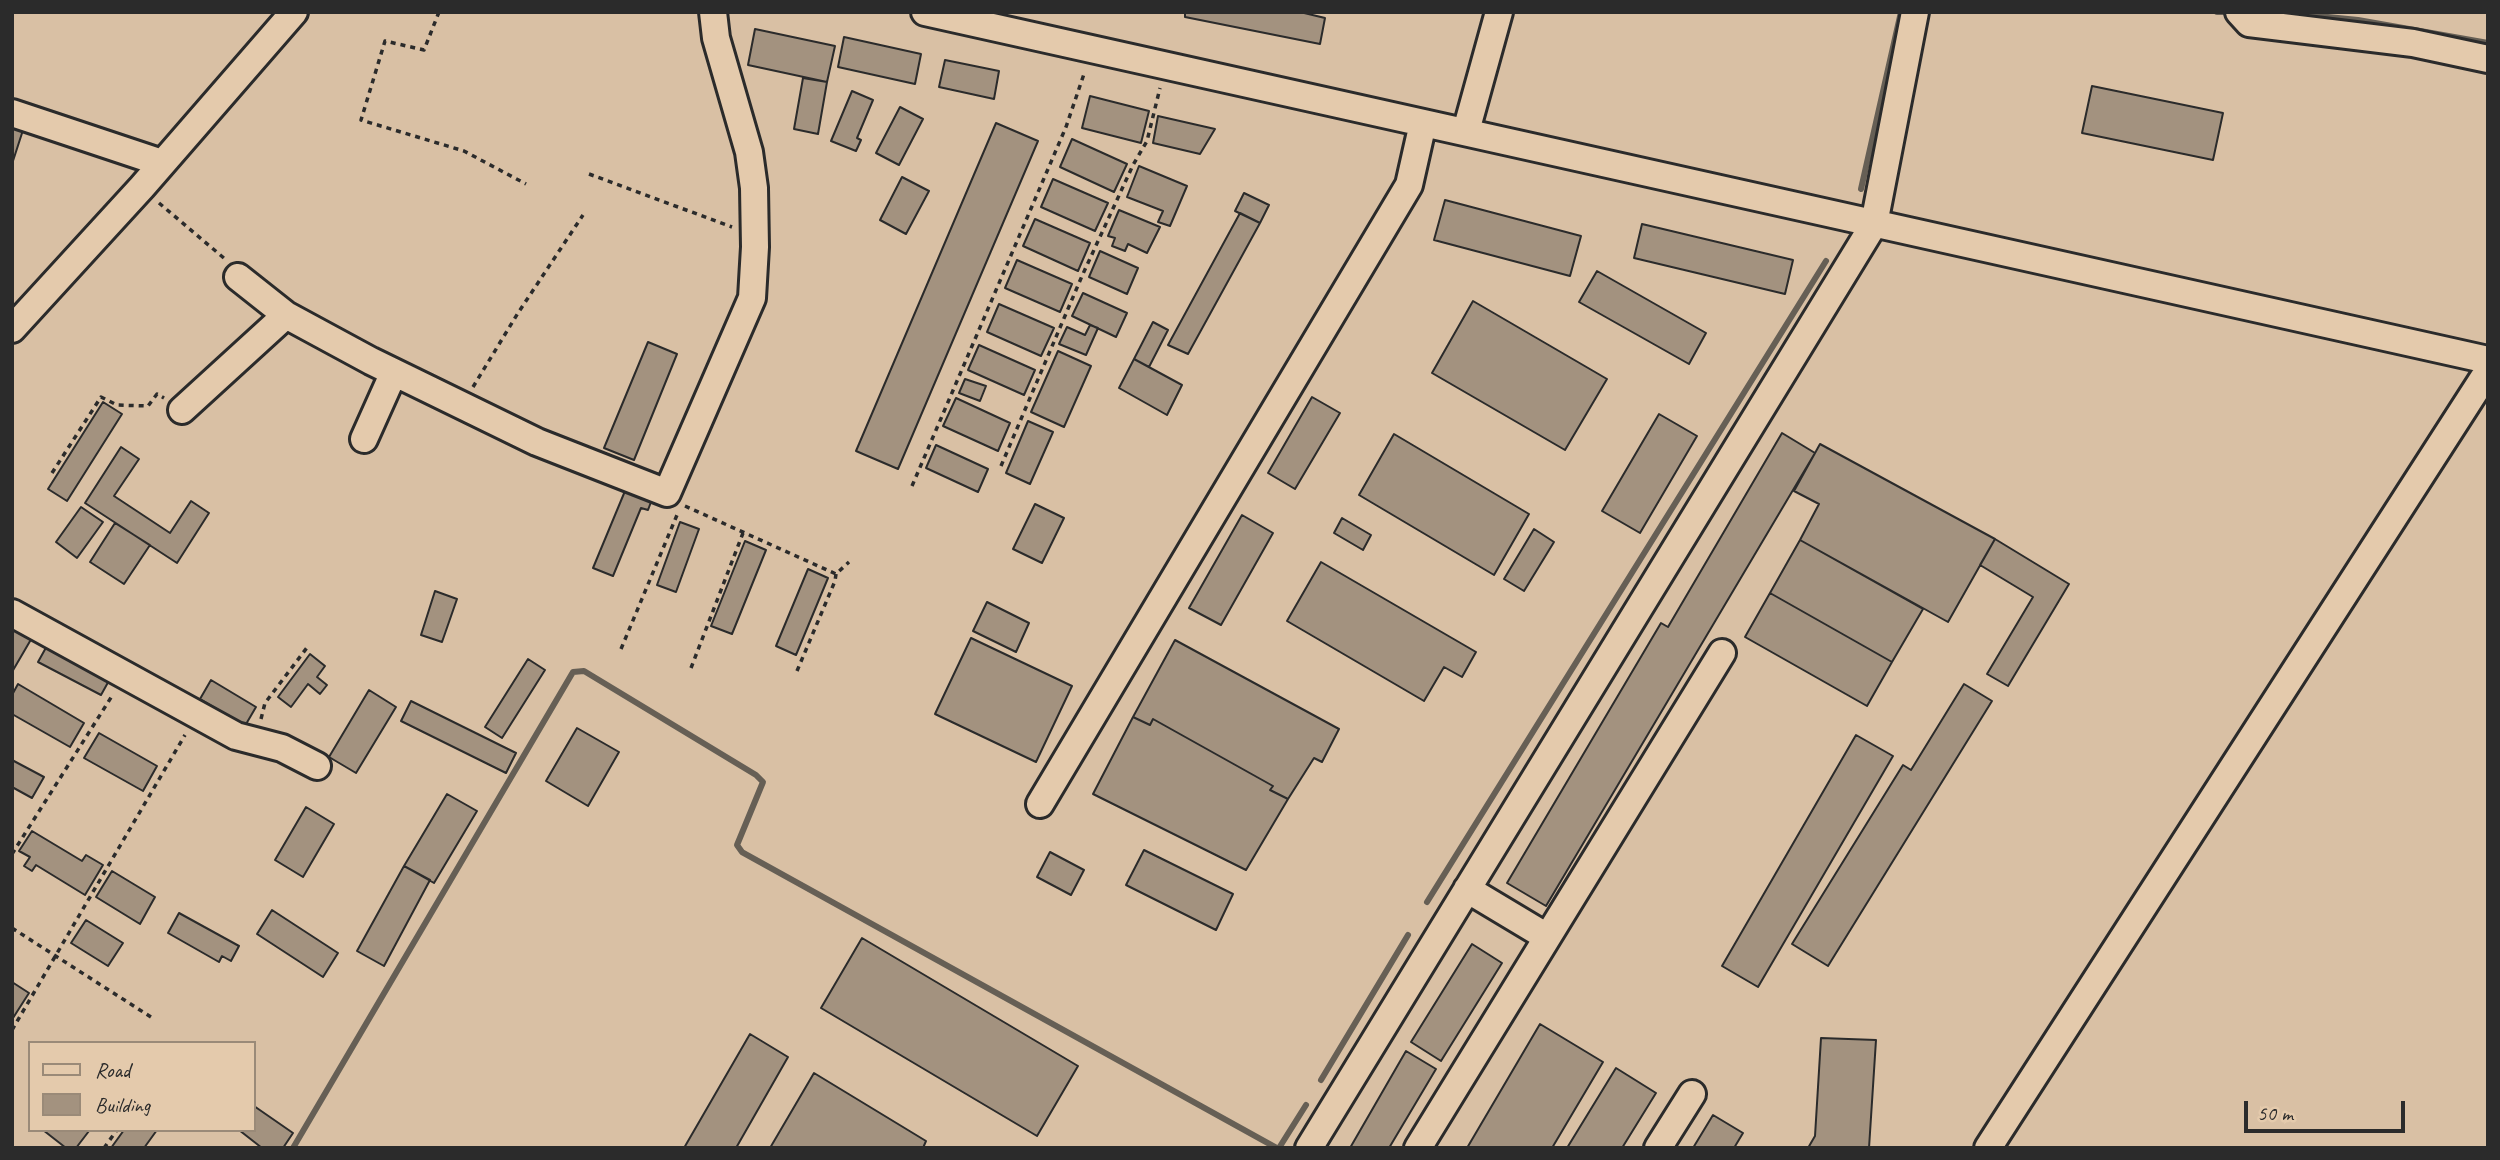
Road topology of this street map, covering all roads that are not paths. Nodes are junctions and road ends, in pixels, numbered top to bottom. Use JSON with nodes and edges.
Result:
{"nodes":[{"id":1,"x":294,"y":12,"type":"edge"},
{"id":2,"x":713,"y":12,"type":"edge"},
{"id":3,"x":925,"y":12,"type":"edge"},
{"id":4,"x":1499,"y":12,"type":"edge"},
{"id":5,"x":1915,"y":12,"type":"edge"},
{"id":6,"x":2244,"y":18,"type":"edge"},
{"id":7,"x":2488,"y":59,"type":"edge"},
{"id":8,"x":12,"y":113,"type":"edge"},
{"id":9,"x":1423,"y":123,"type":"junction"},
{"id":10,"x":1466,"y":131,"type":"junction"},
{"id":11,"x":162,"y":163,"type":"junction"},
{"id":12,"x":1874,"y":225,"type":"junction"},
{"id":13,"x":238,"y":276,"type":"road end"},
{"id":14,"x":286,"y":315,"type":"junction"},
{"id":15,"x":14,"y":324,"type":"edge"},
{"id":16,"x":2488,"y":360,"type":"edge"},
{"id":17,"x":2488,"y":371,"type":"edge"},
{"id":18,"x":394,"y":372,"type":"junction"},
{"id":19,"x":182,"y":410,"type":"road end"},
{"id":20,"x":364,"y":439,"type":"dead end"},
{"id":21,"x":12,"y":613,"type":"edge"},
{"id":22,"x":1722,"y":653,"type":"dead end"},
{"id":23,"x":317,"y":766,"type":"dead end"},
{"id":24,"x":1040,"y":804,"type":"dead end"},
{"id":25,"x":1467,"y":889,"type":"junction"},
{"id":26,"x":1547,"y":937,"type":"junction"},
{"id":27,"x":1692,"y":1094,"type":"dead end"},
{"id":28,"x":1309,"y":1148,"type":"edge"},
{"id":29,"x":1418,"y":1148,"type":"edge"},
{"id":30,"x":1658,"y":1148,"type":"edge"},
{"id":31,"x":1988,"y":1148,"type":"edge"}],
"edges":[{"from":1,"to":11,"type":"street"},
{"from":2,"to":18,"type":"street"},
{"from":3,"to":9,"type":"street"},
{"from":4,"to":10,"type":"street"},
{"from":5,"to":12,"type":"street"},
{"from":6,"to":7,"type":"street"},
{"from":8,"to":11,"type":"street"},
{"from":9,"to":10,"type":"street"},
{"from":9,"to":24,"type":"street"},
{"from":10,"to":12,"type":"street"},
{"from":11,"to":15,"type":"street"},
{"from":12,"to":16,"type":"street"},
{"from":12,"to":25,"type":"street"},
{"from":13,"to":14,"type":"street"},
{"from":14,"to":18,"type":"street"},
{"from":14,"to":19,"type":"street"},
{"from":17,"to":31,"type":"street"},
{"from":18,"to":20,"type":"street"},
{"from":21,"to":23,"type":"street"},
{"from":22,"to":26,"type":"street"},
{"from":25,"to":26,"type":"street"},
{"from":25,"to":28,"type":"street"},
{"from":26,"to":29,"type":"street"},
{"from":27,"to":30,"type":"street"}]}
